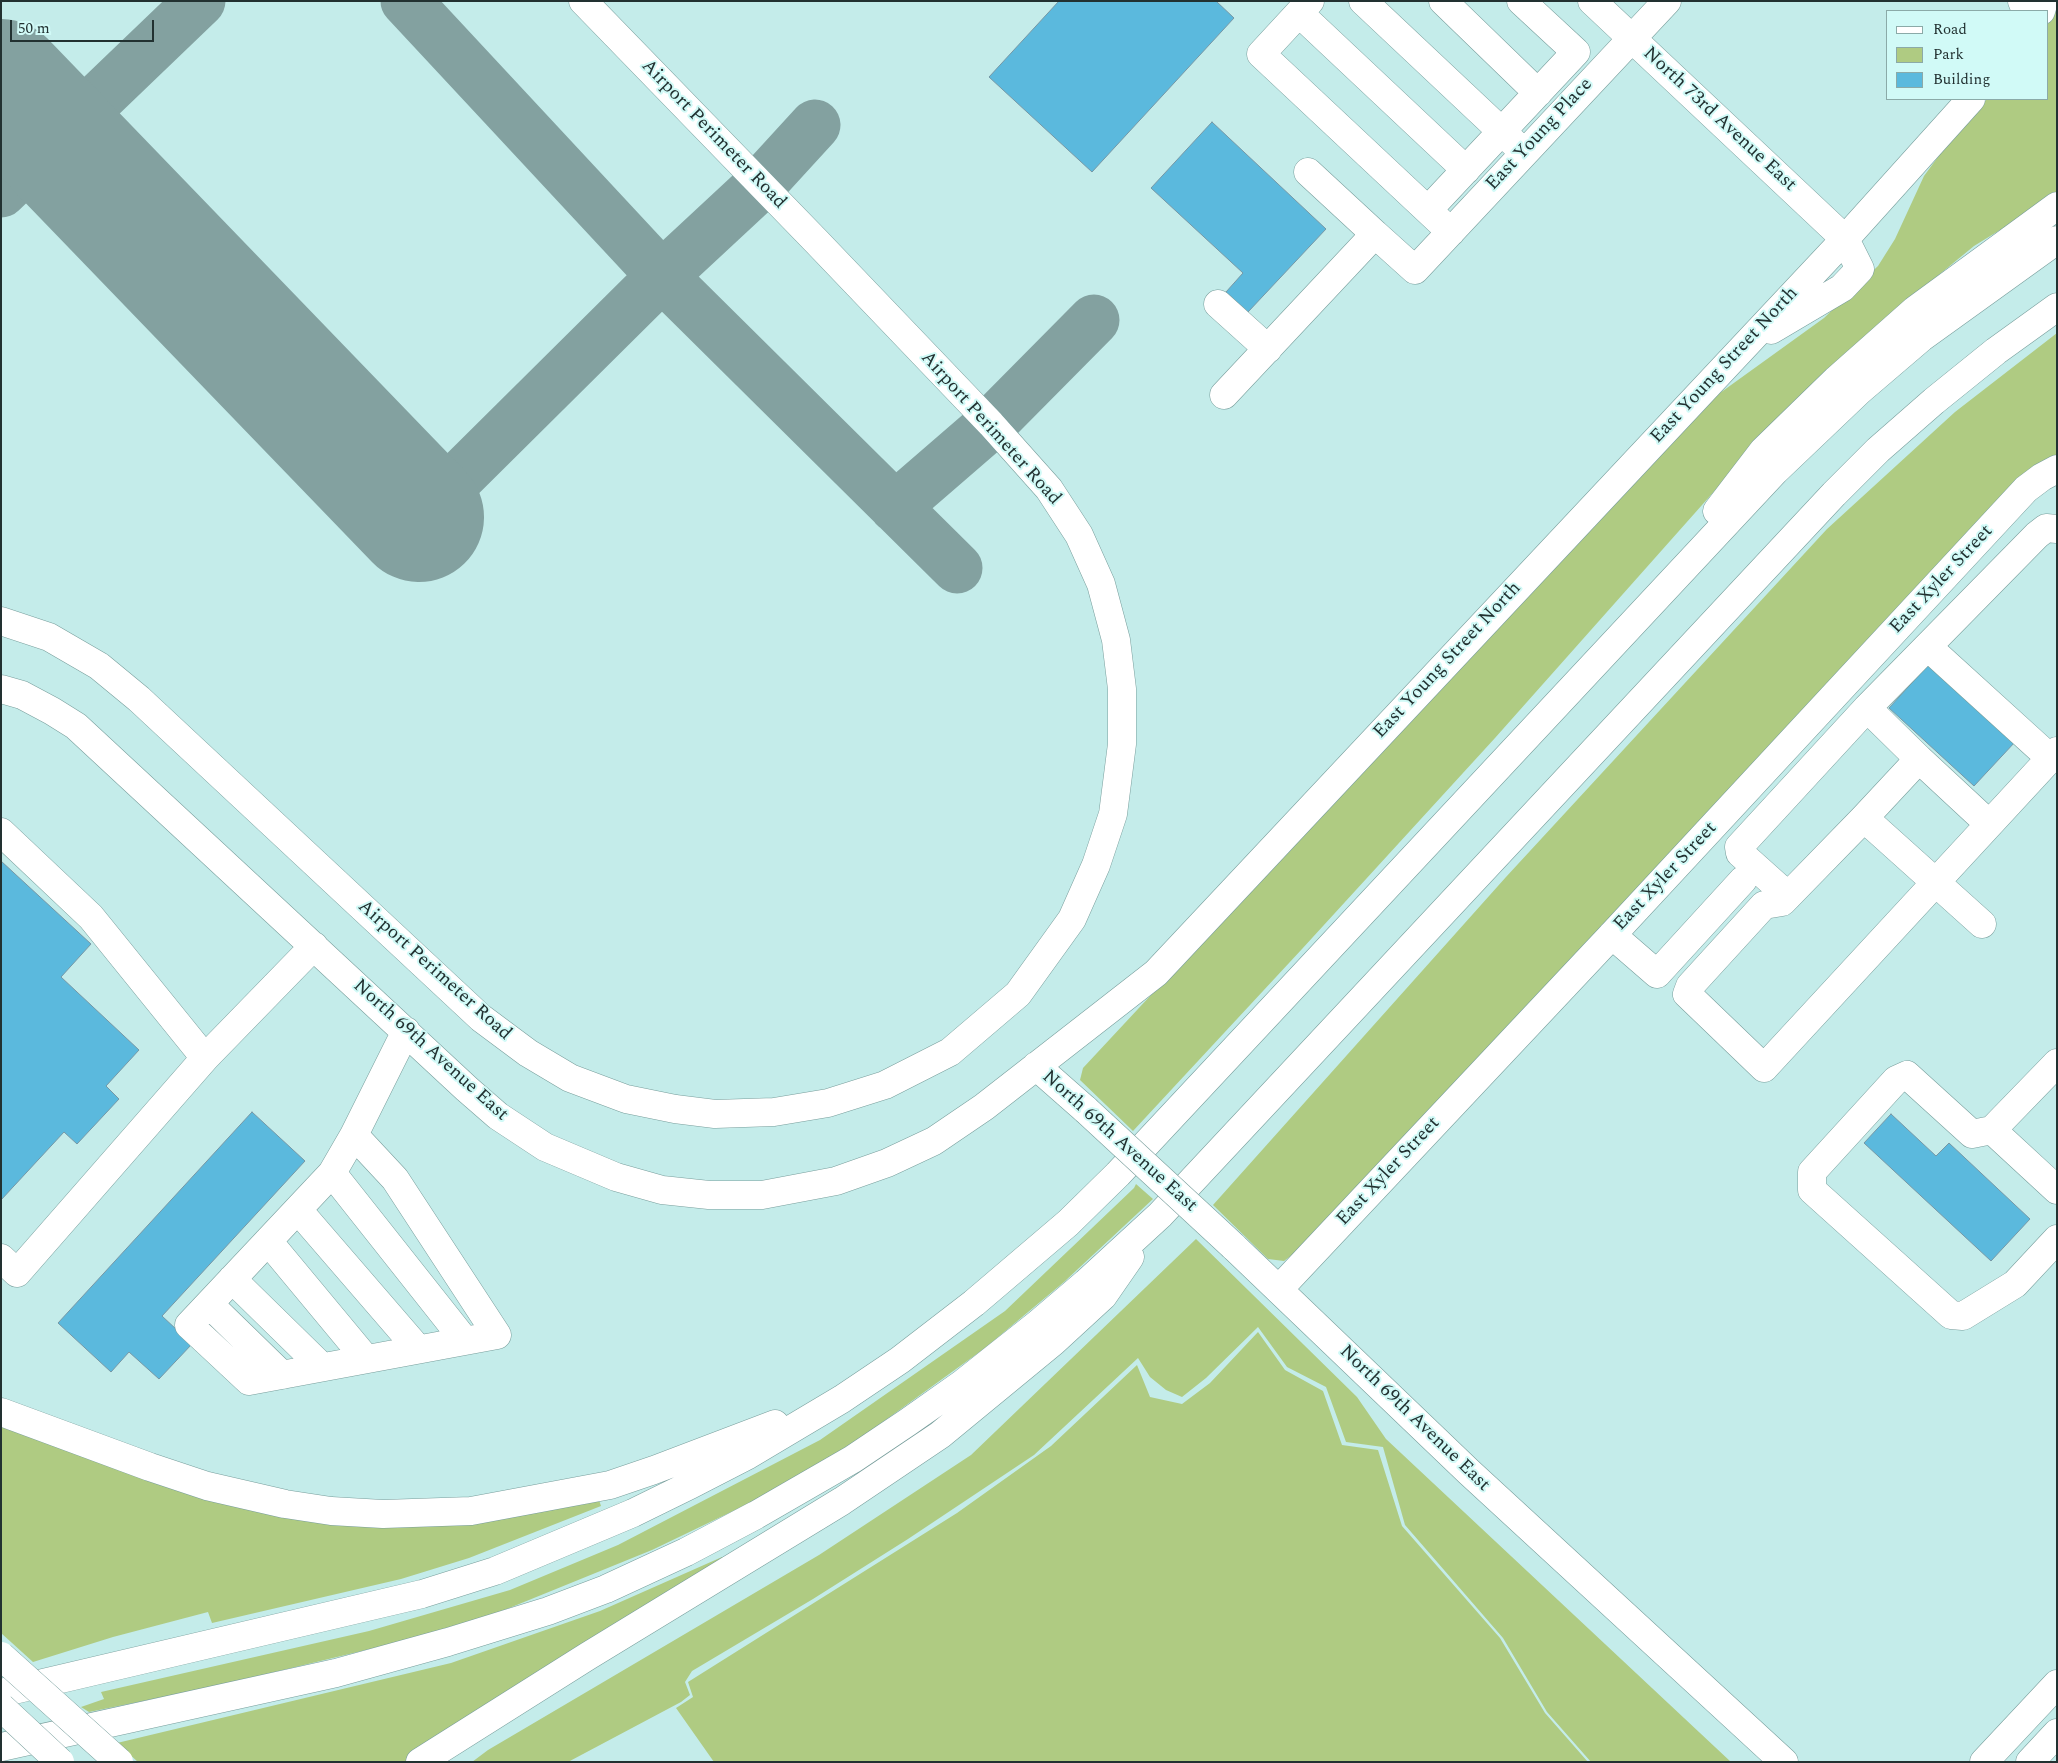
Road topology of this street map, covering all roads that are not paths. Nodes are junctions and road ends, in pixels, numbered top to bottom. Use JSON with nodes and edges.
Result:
{"nodes":[{"id":1,"x":583,"y":1,"type":"edge"},
{"id":2,"x":1363,"y":1,"type":"edge"},
{"id":3,"x":1442,"y":1,"type":"edge"},
{"id":4,"x":1521,"y":1,"type":"edge"},
{"id":5,"x":1592,"y":1,"type":"edge"},
{"id":6,"x":1663,"y":2,"type":"edge"},
{"id":7,"x":1305,"y":7,"type":"edge"},
{"id":8,"x":1632,"y":38,"type":"junction"},
{"id":9,"x":1576,"y":52,"type":"junction"},
{"id":10,"x":1597,"y":74,"type":"junction"},
{"id":11,"x":1538,"y":93,"type":"junction"},
{"id":12,"x":1970,"y":100,"type":"edge"},
{"id":13,"x":1502,"y":132,"type":"junction"},
{"id":14,"x":1524,"y":152,"type":"junction"},
{"id":15,"x":1466,"y":170,"type":"junction"},
{"id":16,"x":1308,"y":172,"type":"dead end"},
{"id":17,"x":2057,"y":206,"type":"edge"},
{"id":18,"x":1428,"y":210,"type":"junction"},
{"id":19,"x":1451,"y":232,"type":"junction"},
{"id":20,"x":1375,"y":234,"type":"junction"},
{"id":21,"x":1845,"y":239,"type":"junction"},
{"id":22,"x":2057,"y":240,"type":"edge"},
{"id":23,"x":1218,"y":304,"type":"dead end"},
{"id":24,"x":2057,"y":307,"type":"edge"},
{"id":25,"x":1268,"y":349,"type":"junction"},
{"id":26,"x":1224,"y":395,"type":"dead end"},
{"id":27,"x":2057,"y":470,"type":"edge"},
{"id":28,"x":2057,"y":529,"type":"edge"},
{"id":29,"x":1,"y":621,"type":"edge"},
{"id":30,"x":1928,"y":647,"type":"junction"},
{"id":31,"x":1610,"y":649,"type":"junction"},
{"id":32,"x":1,"y":688,"type":"edge"},
{"id":33,"x":1867,"y":708,"type":"junction"},
{"id":34,"x":2053,"y":755,"type":"edge"},
{"id":35,"x":1918,"y":759,"type":"junction"},
{"id":36,"x":1864,"y":818,"type":"junction"},
{"id":37,"x":1989,"y":824,"type":"junction"},
{"id":38,"x":1,"y":832,"type":"edge"},
{"id":39,"x":1743,"y":880,"type":"dead end"},
{"id":40,"x":1935,"y":883,"type":"junction"},
{"id":41,"x":1788,"y":896,"type":"junction"},
{"id":42,"x":1982,"y":924,"type":"dead end"},
{"id":43,"x":1612,"y":935,"type":"junction"},
{"id":44,"x":314,"y":946,"type":"junction"},
{"id":45,"x":406,"y":1031,"type":"junction"},
{"id":46,"x":205,"y":1058,"type":"junction"},
{"id":47,"x":2057,"y":1062,"type":"edge"},
{"id":48,"x":1036,"y":1066,"type":"junction"},
{"id":49,"x":1992,"y":1130,"type":"junction"},
{"id":50,"x":354,"y":1135,"type":"junction"},
{"id":51,"x":332,"y":1173,"type":"junction"},
{"id":52,"x":2057,"y":1190,"type":"edge"},
{"id":53,"x":298,"y":1210,"type":"junction"},
{"id":54,"x":1160,"y":1215,"type":"junction"},
{"id":55,"x":2057,"y":1240,"type":"edge"},
{"id":56,"x":268,"y":1241,"type":"junction"},
{"id":57,"x":1,"y":1258,"type":"edge"},
{"id":58,"x":232,"y":1279,"type":"junction"},
{"id":59,"x":1279,"y":1289,"type":"junction"},
{"id":60,"x":465,"y":1341,"type":"junction"},
{"id":61,"x":418,"y":1349,"type":"junction"},
{"id":62,"x":366,"y":1359,"type":"junction"},
{"id":63,"x":322,"y":1367,"type":"junction"},
{"id":64,"x":842,"y":1399,"type":"junction"},
{"id":65,"x":1,"y":1412,"type":"edge"},
{"id":66,"x":1,"y":1656,"type":"edge"},
{"id":67,"x":2057,"y":1684,"type":"edge"},
{"id":68,"x":1,"y":1693,"type":"edge"},
{"id":69,"x":1,"y":1707,"type":"edge"},
{"id":70,"x":2057,"y":1733,"type":"edge"},
{"id":71,"x":1,"y":1747,"type":"edge"},
{"id":72,"x":2034,"y":1760,"type":"edge"},
{"id":73,"x":60,"y":1762,"type":"edge"},
{"id":74,"x":119,"y":1762,"type":"edge"},
{"id":75,"x":420,"y":1762,"type":"edge"},
{"id":76,"x":1784,"y":1762,"type":"edge"},
{"id":77,"x":1984,"y":1762,"type":"edge"}],
"edges":[{"from":1,"to":29,"type":"main road","name":"Airport Perimeter Road"},
{"from":2,"to":13,"type":"main road"},
{"from":3,"to":11,"type":"main road"},
{"from":4,"to":9,"type":"main road"},
{"from":5,"to":8,"type":"main road","name":"North 73rd Avenue East"},
{"from":6,"to":8,"type":"main road","name":"East Young Place"},
{"from":7,"to":15,"type":"main road"},
{"from":7,"to":18,"type":"main road"},
{"from":8,"to":10,"type":"main road","name":"East Young Place"},
{"from":8,"to":21,"type":"main road","name":"North 73rd Avenue East"},
{"from":9,"to":10,"type":"main road"},
{"from":9,"to":11,"type":"main road"},
{"from":10,"to":14,"type":"main road","name":"East Young Place"},
{"from":11,"to":13,"type":"main road"},
{"from":12,"to":21,"type":"main road","name":"East Young Street North"},
{"from":13,"to":14,"type":"main road"},
{"from":13,"to":15,"type":"main road"},
{"from":14,"to":19,"type":"main road","name":"East Young Place"},
{"from":15,"to":18,"type":"main road"},
{"from":16,"to":20,"type":"main road"},
{"from":17,"to":31,"type":"main road"},
{"from":18,"to":19,"type":"main road"},
{"from":19,"to":20,"type":"main road","name":"East Young Place"},
{"from":20,"to":25,"type":"main road"},
{"from":21,"to":48,"type":"main road","name":"East Young Street North"},
{"from":22,"to":31,"type":"main road"},
{"from":23,"to":25,"type":"main road"},
{"from":24,"to":54,"type":"main road"},
{"from":25,"to":26,"type":"main road"},
{"from":27,"to":43,"type":"main road","name":"East Xyler Street"},
{"from":28,"to":30,"type":"main road"},
{"from":30,"to":33,"type":"main road"},
{"from":30,"to":34,"type":"main road"},
{"from":31,"to":64,"type":"main road"},
{"from":32,"to":44,"type":"main road","name":"North 69th Avenue East"},
{"from":33,"to":35,"type":"main road"},
{"from":33,"to":41,"type":"main road"},
{"from":34,"to":37,"type":"main road"},
{"from":35,"to":36,"type":"main road"},
{"from":35,"to":37,"type":"main road"},
{"from":36,"to":40,"type":"main road"},
{"from":36,"to":41,"type":"main road"},
{"from":37,"to":40,"type":"main road"},
{"from":38,"to":46,"type":"main road"},
{"from":39,"to":43,"type":"main road"},
{"from":40,"to":41,"type":"main road"},
{"from":40,"to":42,"type":"main road"},
{"from":43,"to":59,"type":"main road","name":"East Xyler Street"},
{"from":44,"to":45,"type":"main road","name":"North 69th Avenue East"},
{"from":44,"to":46,"type":"main road"},
{"from":45,"to":48,"type":"main road","name":"North 69th Avenue East"},
{"from":45,"to":50,"type":"main road"},
{"from":46,"to":57,"type":"main road"},
{"from":47,"to":49,"type":"main road"},
{"from":48,"to":59,"type":"main road","name":"North 69th Avenue East","bridge":true},
{"from":49,"to":52,"type":"main road"},
{"from":49,"to":55,"type":"main road"},
{"from":50,"to":51,"type":"main road"},
{"from":50,"to":60,"type":"main road"},
{"from":51,"to":53,"type":"main road"},
{"from":51,"to":60,"type":"main road"},
{"from":53,"to":56,"type":"main road"},
{"from":53,"to":61,"type":"main road"},
{"from":54,"to":71,"type":"main road"},
{"from":54,"to":75,"type":"main road"},
{"from":56,"to":58,"type":"main road"},
{"from":56,"to":62,"type":"main road"},
{"from":58,"to":63,"type":"main road"},
{"from":58,"to":63,"type":"main road"},
{"from":59,"to":76,"type":"main road","name":"North 69th Avenue East"},
{"from":60,"to":61,"type":"main road"},
{"from":61,"to":62,"type":"main road"},
{"from":62,"to":63,"type":"main road"},
{"from":64,"to":65,"type":"main road"},
{"from":64,"to":68,"type":"main road"},
{"from":66,"to":74,"type":"main road","bridge":true},
{"from":67,"to":77,"type":"main road"},
{"from":69,"to":73,"type":"main road","bridge":true},
{"from":70,"to":72,"type":"main road"}]}
